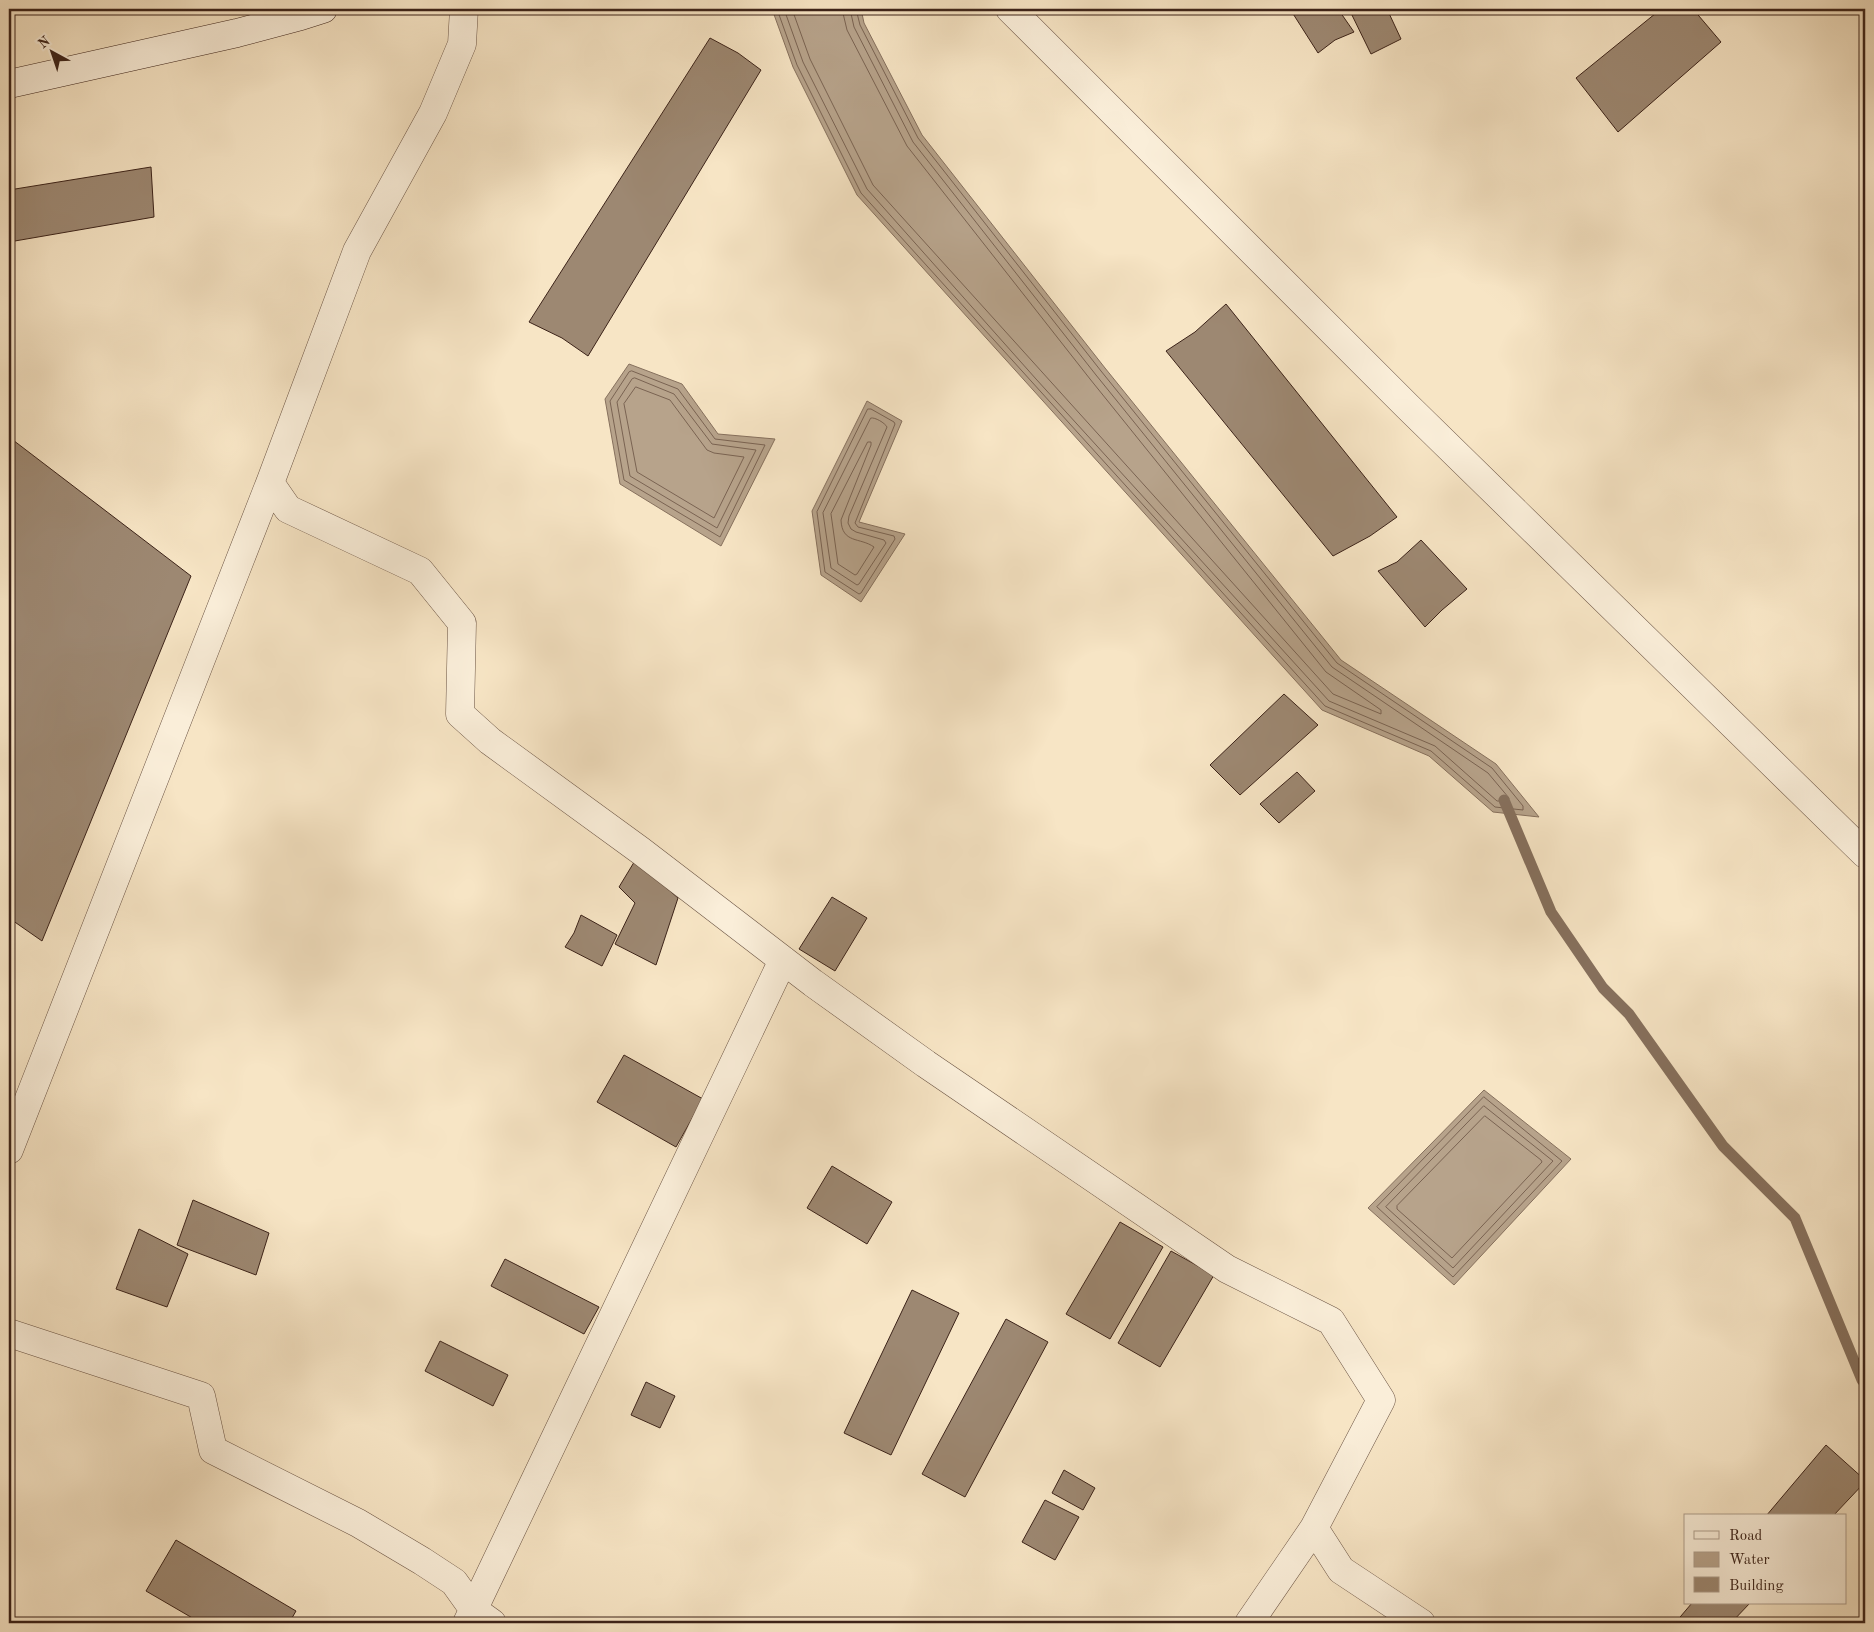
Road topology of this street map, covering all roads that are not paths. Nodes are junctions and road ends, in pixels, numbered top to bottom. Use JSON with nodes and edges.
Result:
{"nodes":[{"id":1,"x":323,"y":9,"type":"edge"},
{"id":2,"x":464,"y":9,"type":"edge"},
{"id":3,"x":1010,"y":9,"type":"edge"},
{"id":4,"x":9,"y":84,"type":"edge"},
{"id":5,"x":270,"y":483,"type":"junction"},
{"id":6,"x":1865,"y":854,"type":"edge"},
{"id":7,"x":783,"y":960,"type":"junction"},
{"id":8,"x":9,"y":1150,"type":"edge"},
{"id":9,"x":9,"y":1333,"type":"edge"},
{"id":10,"x":1314,"y":1528,"type":"junction"},
{"id":11,"x":478,"y":1619,"type":"edge"},
{"id":12,"x":1249,"y":1623,"type":"edge"},
{"id":13,"x":1421,"y":1623,"type":"edge"}],
"edges":[{"from":1,"to":4,"type":"street"},
{"from":2,"to":5,"type":"street"},
{"from":3,"to":6,"type":"street"},
{"from":5,"to":7,"type":"street"},
{"from":5,"to":8,"type":"street"},
{"from":7,"to":10,"type":"street"},
{"from":7,"to":11,"type":"street"},
{"from":9,"to":11,"type":"street"},
{"from":10,"to":12,"type":"street"},
{"from":10,"to":13,"type":"street"}]}
